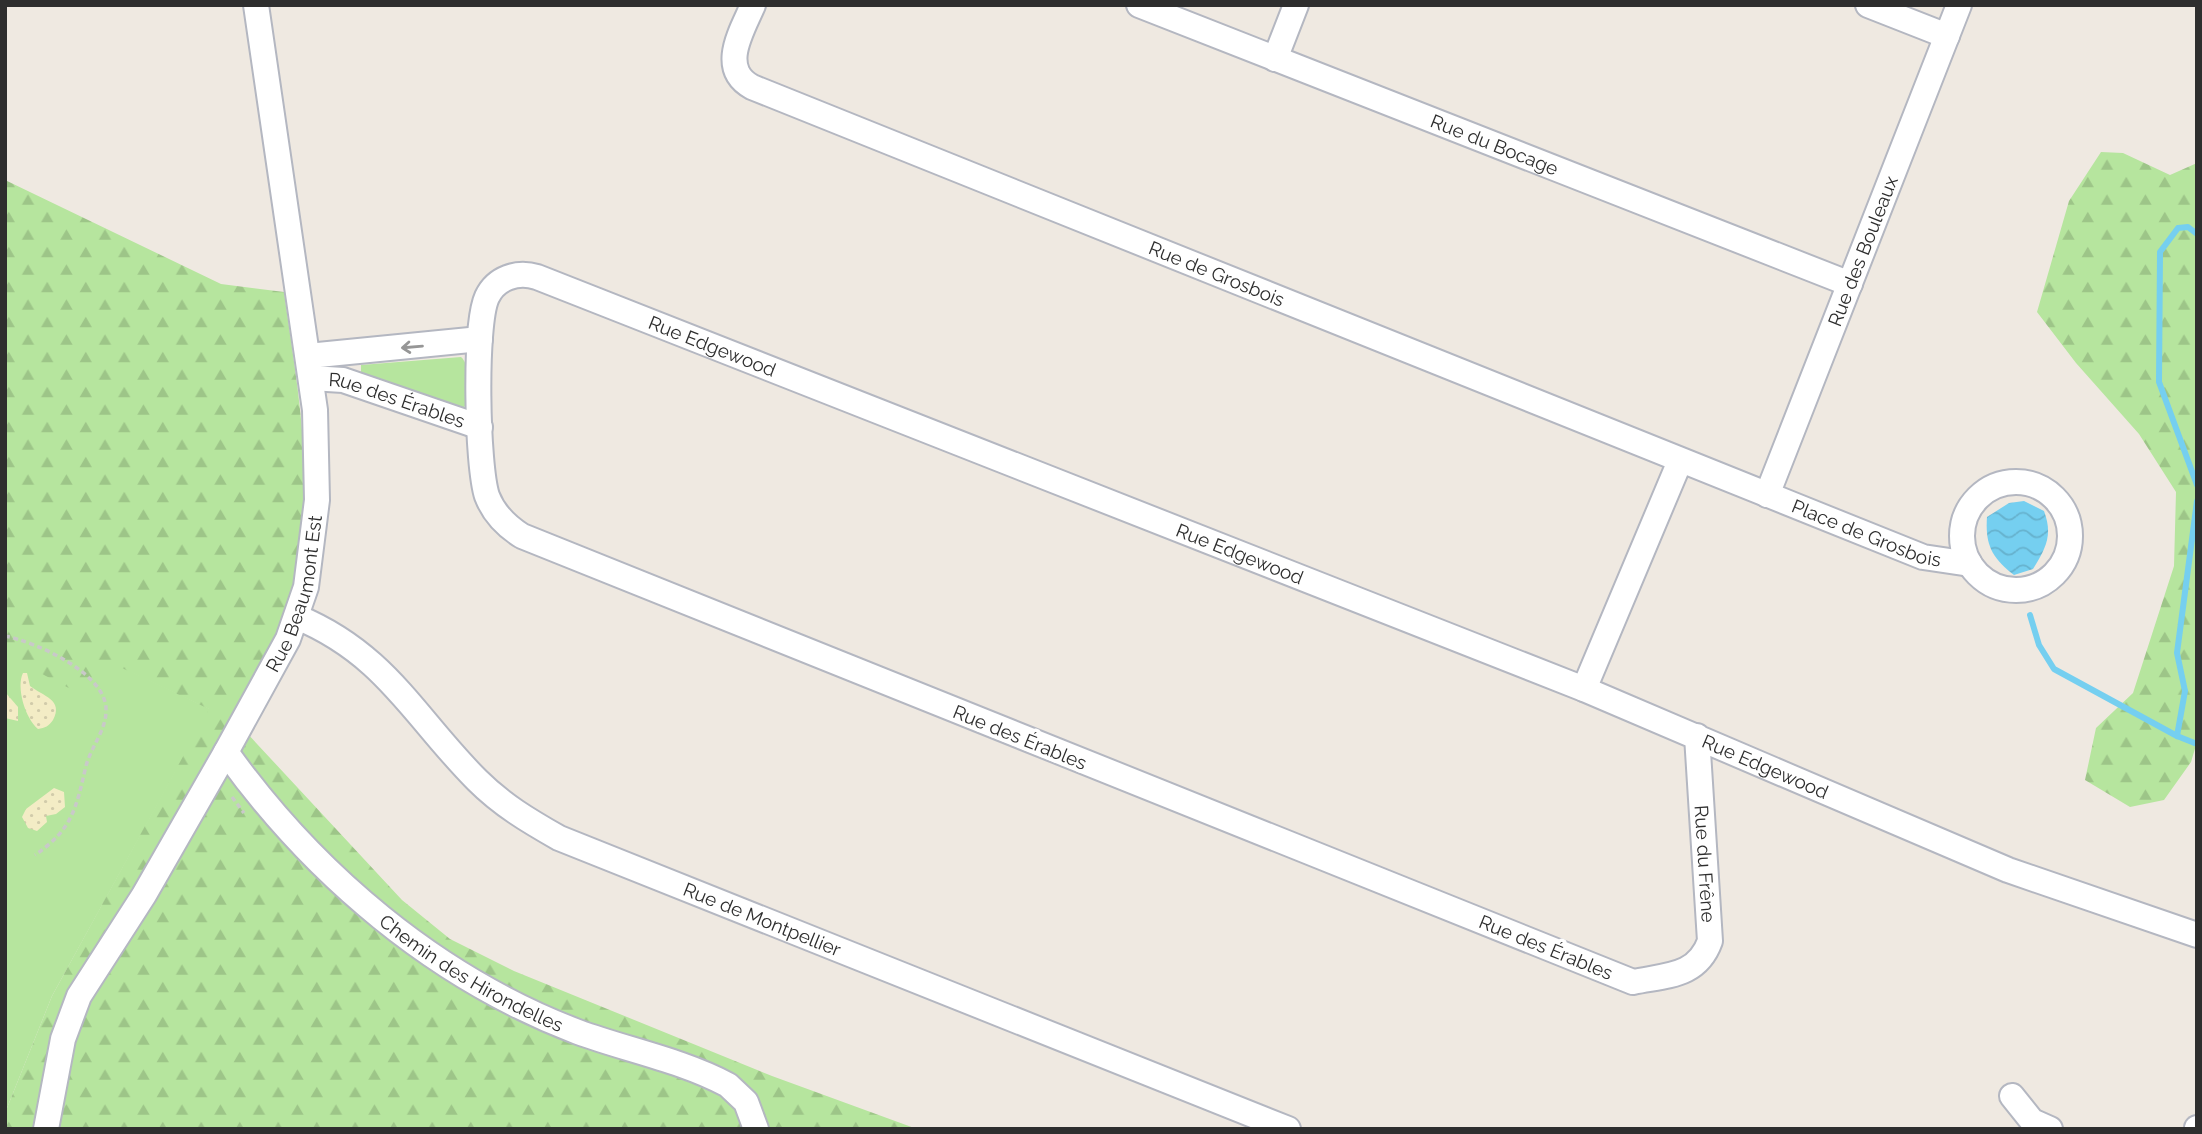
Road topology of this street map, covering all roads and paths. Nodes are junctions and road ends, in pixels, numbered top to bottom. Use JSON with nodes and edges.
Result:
{"nodes":[{"id":1,"x":256,"y":5,"type":"edge"},
{"id":2,"x":753,"y":5,"type":"edge"},
{"id":3,"x":1139,"y":5,"type":"edge"},
{"id":4,"x":1296,"y":5,"type":"edge"},
{"id":5,"x":1868,"y":5,"type":"edge"},
{"id":6,"x":1959,"y":5,"type":"edge"},
{"id":7,"x":1947,"y":36,"type":"junction"},
{"id":8,"x":1275,"y":59,"type":"junction"},
{"id":9,"x":1850,"y":284,"type":"junction"},
{"id":10,"x":480,"y":339,"type":"junction"},
{"id":11,"x":310,"y":367,"type":"junction"},
{"id":12,"x":481,"y":427,"type":"junction"},
{"id":13,"x":1680,"y":461,"type":"junction"},
{"id":14,"x":1767,"y":495,"type":"junction"},
{"id":15,"x":1970,"y":564,"type":"junction"},
{"id":16,"x":298,"y":617,"type":"junction"},
{"id":17,"x":5,"y":636,"type":"edge"},
{"id":18,"x":1584,"y":689,"type":"junction"},
{"id":19,"x":1697,"y":736,"type":"junction"},
{"id":20,"x":226,"y":752,"type":"junction"},
{"id":21,"x":35,"y":855,"type":"dead end"},
{"id":22,"x":2197,"y":935,"type":"edge"},
{"id":23,"x":1633,"y":982,"type":"joint"},
{"id":24,"x":2012,"y":1096,"type":"dead end"},
{"id":25,"x":46,"y":1129,"type":"edge"},
{"id":26,"x":757,"y":1129,"type":"edge"},
{"id":27,"x":1288,"y":1129,"type":"edge"},
{"id":28,"x":2050,"y":1129,"type":"edge"}],
"edges":[{"from":1,"to":11,"type":"street","name":"Rue Beaumont Est"},
{"from":2,"to":13,"type":"street","name":"Rue de Grosbois"},
{"from":3,"to":8,"type":"street","name":"Rue du Bocage"},
{"from":4,"to":8,"type":"street"},
{"from":5,"to":7,"type":"street"},
{"from":6,"to":7,"type":"street","name":"Rue des Bouleaux"},
{"from":7,"to":9,"type":"street","name":"Rue des Bouleaux"},
{"from":8,"to":9,"type":"street","name":"Rue du Bocage"},
{"from":9,"to":14,"type":"street","name":"Rue des Bouleaux"},
{"from":10,"to":11,"type":"street","one_way":true},
{"from":10,"to":12,"type":"street","name":"Rue des Érables"},
{"from":10,"to":18,"type":"street","name":"Rue Edgewood"},
{"from":11,"to":12,"type":"street","name":"Rue des Érables"},
{"from":11,"to":16,"type":"street","name":"Rue Beaumont Est"},
{"from":12,"to":23,"type":"street","name":"Rue des Érables"},
{"from":13,"to":14,"type":"street","name":"Rue de Grosbois"},
{"from":13,"to":18,"type":"street"},
{"from":14,"to":15,"type":"street","name":"Place de Grosbois"},
{"from":15,"to":15,"type":"street","name":"Place de Grosbois"},
{"from":16,"to":20,"type":"street","name":"Rue Beaumont Est"},
{"from":16,"to":27,"type":"street","name":"Rue de Montpellier"},
{"from":17,"to":21,"type":"path"},
{"from":18,"to":19,"type":"street","name":"Rue Edgewood"},
{"from":19,"to":22,"type":"street","name":"Rue Edgewood"},
{"from":19,"to":23,"type":"street","name":"Rue du Frêne"},
{"from":20,"to":25,"type":"street","name":"Rue Beaumont Est"},
{"from":20,"to":26,"type":"street","name":"Chemin des Hirondelles"},
{"from":24,"to":28,"type":"street"}]}
